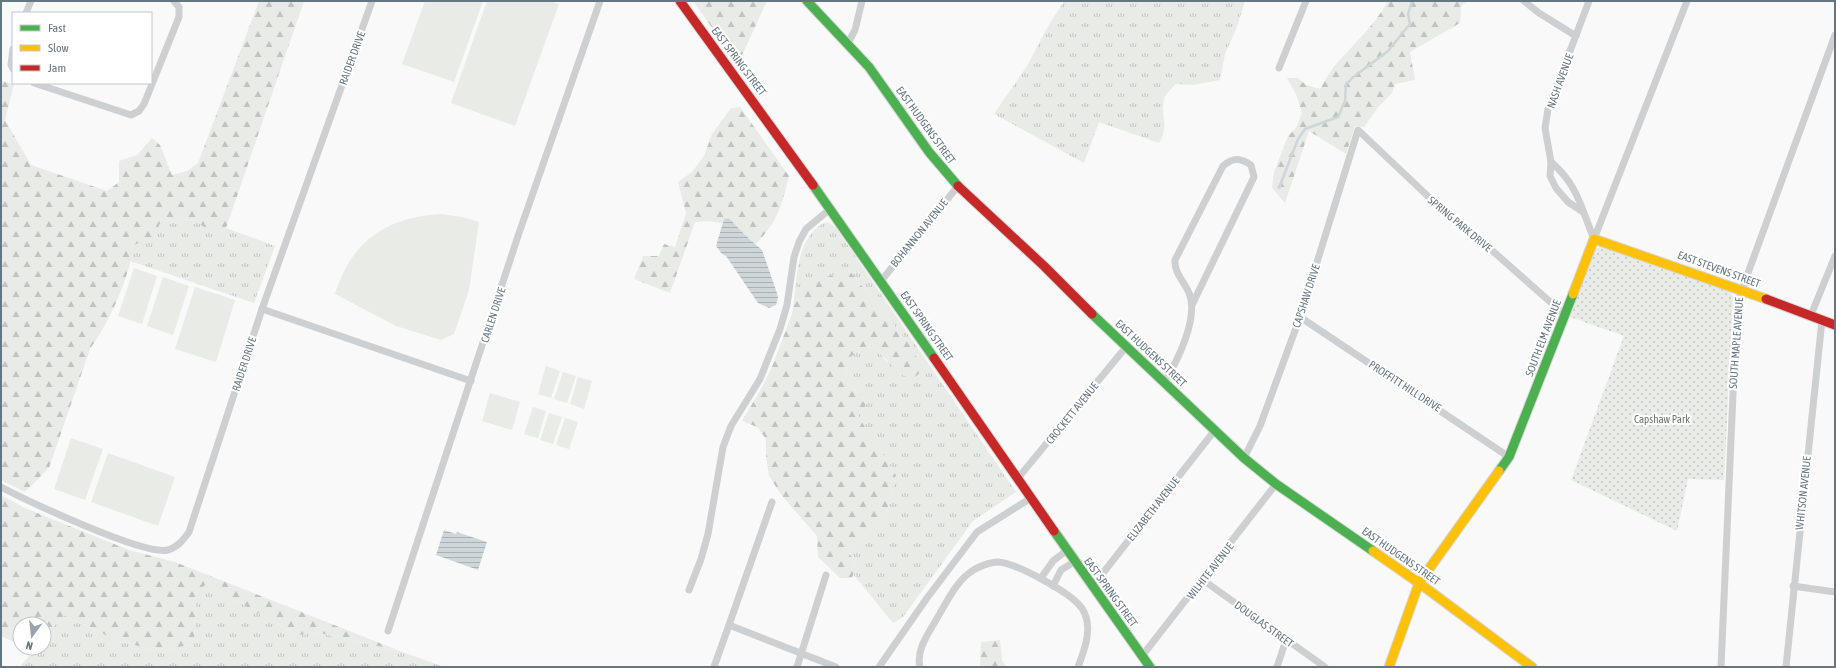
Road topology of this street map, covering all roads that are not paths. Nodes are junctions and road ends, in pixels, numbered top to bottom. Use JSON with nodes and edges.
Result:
{"nodes":[{"id":1,"x":31,"y":1,"type":"edge"},
{"id":2,"x":174,"y":1,"type":"edge"},
{"id":3,"x":372,"y":1,"type":"edge"},
{"id":4,"x":600,"y":1,"type":"edge"},
{"id":5,"x":680,"y":1,"type":"edge"},
{"id":6,"x":807,"y":1,"type":"edge"},
{"id":7,"x":862,"y":1,"type":"edge"},
{"id":8,"x":1306,"y":1,"type":"edge"},
{"id":9,"x":1524,"y":1,"type":"edge"},
{"id":10,"x":1589,"y":1,"type":"edge"},
{"id":11,"x":1687,"y":1,"type":"edge"},
{"id":12,"x":26,"y":12,"type":"edge"},
{"id":13,"x":1835,"y":35,"type":"edge"},
{"id":14,"x":1576,"y":36,"type":"junction"},
{"id":15,"x":848,"y":43,"type":"junction"},
{"id":16,"x":12,"y":57,"type":"edge"},
{"id":17,"x":12,"y":67,"type":"edge"},
{"id":18,"x":1279,"y":68,"type":"dead end"},
{"id":19,"x":37,"y":84,"type":"edge"},
{"id":20,"x":1358,"y":130,"type":"joint"},
{"id":21,"x":1551,"y":162,"type":"junction"},
{"id":22,"x":958,"y":186,"type":"junction"},
{"id":23,"x":830,"y":209,"type":"junction"},
{"id":24,"x":1583,"y":212,"type":"junction"},
{"id":25,"x":1594,"y":239,"type":"junction"},
{"id":26,"x":1835,"y":256,"type":"edge"},
{"id":27,"x":881,"y":281,"type":"junction"},
{"id":28,"x":1741,"y":289,"type":"junction"},
{"id":29,"x":1192,"y":305,"type":"junction"},
{"id":30,"x":262,"y":309,"type":"junction"},
{"id":31,"x":1565,"y":315,"type":"junction"},
{"id":32,"x":1811,"y":315,"type":"junction"},
{"id":33,"x":1300,"y":317,"type":"junction"},
{"id":34,"x":1822,"y":320,"type":"junction"},
{"id":35,"x":1835,"y":325,"type":"edge"},
{"id":36,"x":1126,"y":347,"type":"junction"},
{"id":37,"x":471,"y":381,"type":"junction"},
{"id":38,"x":1164,"y":382,"type":"junction"},
{"id":39,"x":1214,"y":430,"type":"junction"},
{"id":40,"x":1509,"y":457,"type":"junction"},
{"id":41,"x":1244,"y":458,"type":"junction"},
{"id":42,"x":1018,"y":478,"type":"junction"},
{"id":43,"x":1276,"y":484,"type":"junction"},
{"id":44,"x":1,"y":487,"type":"edge"},
{"id":45,"x":1031,"y":498,"type":"junction"},
{"id":46,"x":772,"y":502,"type":"dead end"},
{"id":47,"x":1066,"y":551,"type":"junction"},
{"id":48,"x":1074,"y":562,"type":"junction"},
{"id":49,"x":826,"y":575,"type":"dead end"},
{"id":50,"x":1041,"y":578,"type":"junction"},
{"id":51,"x":1203,"y":580,"type":"junction"},
{"id":52,"x":1419,"y":583,"type":"junction"},
{"id":53,"x":1053,"y":586,"type":"junction"},
{"id":54,"x":1793,"y":586,"type":"junction"},
{"id":55,"x":1092,"y":587,"type":"junction"},
{"id":56,"x":689,"y":590,"type":"dead end"},
{"id":57,"x":1835,"y":592,"type":"edge"},
{"id":58,"x":729,"y":625,"type":"junction"},
{"id":59,"x":388,"y":631,"type":"dead end"},
{"id":60,"x":1286,"y":640,"type":"junction"},
{"id":61,"x":802,"y":654,"type":"junction"},
{"id":62,"x":1142,"y":656,"type":"junction"},
{"id":63,"x":879,"y":666,"type":"edge"},
{"id":64,"x":714,"y":667,"type":"edge"},
{"id":65,"x":797,"y":667,"type":"edge"},
{"id":66,"x":836,"y":667,"type":"edge"},
{"id":67,"x":920,"y":667,"type":"edge"},
{"id":68,"x":1078,"y":667,"type":"edge"},
{"id":69,"x":1150,"y":667,"type":"edge"},
{"id":70,"x":1277,"y":667,"type":"edge"},
{"id":71,"x":1325,"y":667,"type":"edge"},
{"id":72,"x":1389,"y":667,"type":"edge"},
{"id":73,"x":1532,"y":667,"type":"edge"},
{"id":74,"x":1721,"y":667,"type":"edge"},
{"id":75,"x":1786,"y":667,"type":"edge"}],
"edges":[{"from":1,"to":12,"type":"street"},
{"from":2,"to":19,"type":"street"},
{"from":3,"to":30,"type":"street","name":"RAIDER DRIVE"},
{"from":4,"to":37,"type":"street","name":"CARLEN DRIVE"},
{"from":5,"to":23,"type":"street","name":"EAST SPRING STREET"},
{"from":6,"to":15,"type":"street","name":"EAST HUDGENS STREET"},
{"from":7,"to":15,"type":"street"},
{"from":8,"to":18,"type":"street"},
{"from":9,"to":14,"type":"street"},
{"from":10,"to":14,"type":"street","name":"NASH AVENUE"},
{"from":11,"to":25,"type":"street","name":"SOUTH ELM AVENUE"},
{"from":13,"to":28,"type":"street","name":"SOUTH MAPLE AVENUE"},
{"from":14,"to":21,"type":"street","name":"NASH AVENUE"},
{"from":15,"to":22,"type":"street","name":"EAST HUDGENS STREET"},
{"from":16,"to":17,"type":"street"},
{"from":20,"to":31,"type":"street","name":"SPRING PARK DRIVE"},
{"from":20,"to":33,"type":"street","name":"CAPSHAW DRIVE"},
{"from":21,"to":24,"type":"street"},
{"from":21,"to":24,"type":"street","name":"NASH AVENUE"},
{"from":22,"to":27,"type":"street","name":"BOHANNON AVENUE"},
{"from":22,"to":36,"type":"street","name":"EAST HUDGENS STREET"},
{"from":23,"to":27,"type":"street","name":"EAST SPRING STREET"},
{"from":23,"to":56,"type":"street"},
{"from":24,"to":25,"type":"street"},
{"from":25,"to":28,"type":"street","name":"EAST STEVENS STREET"},
{"from":25,"to":31,"type":"street","name":"SOUTH ELM AVENUE"},
{"from":26,"to":32,"type":"street"},
{"from":27,"to":42,"type":"street","name":"EAST SPRING STREET"},
{"from":28,"to":32,"type":"street","name":"EAST STEVENS STREET"},
{"from":28,"to":74,"type":"street","name":"SOUTH MAPLE AVENUE"},
{"from":29,"to":29,"type":"street"},
{"from":29,"to":38,"type":"street"},
{"from":30,"to":37,"type":"street"},
{"from":30,"to":44,"type":"street","name":"RAIDER DRIVE"},
{"from":31,"to":40,"type":"street","name":"SOUTH ELM AVENUE"},
{"from":32,"to":34,"type":"street","name":"EAST STEVENS STREET"},
{"from":33,"to":40,"type":"street","name":"PROFFITT HILL DRIVE"},
{"from":33,"to":41,"type":"street","name":"CAPSHAW DRIVE"},
{"from":34,"to":35,"type":"street","name":"EAST STEVENS STREET"},
{"from":34,"to":54,"type":"street","name":"WHITSON AVENUE"},
{"from":36,"to":38,"type":"street","name":"EAST HUDGENS STREET"},
{"from":36,"to":42,"type":"street","name":"CROCKETT AVENUE"},
{"from":37,"to":59,"type":"street","name":"CARLEN DRIVE"},
{"from":38,"to":39,"type":"street","name":"EAST HUDGENS STREET"},
{"from":39,"to":41,"type":"street","name":"EAST HUDGENS STREET"},
{"from":39,"to":55,"type":"street","name":"ELIZABETH AVENUE"},
{"from":40,"to":52,"type":"street","name":"SOUTH ELM AVENUE"},
{"from":41,"to":43,"type":"street","name":"EAST HUDGENS STREET"},
{"from":42,"to":45,"type":"street","name":"EAST SPRING STREET"},
{"from":43,"to":51,"type":"street","name":"WILHITE AVENUE"},
{"from":43,"to":52,"type":"street","name":"EAST HUDGENS STREET"},
{"from":45,"to":47,"type":"street","name":"EAST SPRING STREET"},
{"from":45,"to":63,"type":"street"},
{"from":46,"to":58,"type":"street"},
{"from":47,"to":48,"type":"street","name":"EAST SPRING STREET"},
{"from":47,"to":50,"type":"street"},
{"from":48,"to":53,"type":"street"},
{"from":48,"to":55,"type":"street","name":"EAST SPRING STREET"},
{"from":49,"to":61,"type":"street"},
{"from":50,"to":53,"type":"street"},
{"from":50,"to":67,"type":"street"},
{"from":51,"to":60,"type":"street","name":"DOUGLAS STREET"},
{"from":51,"to":62,"type":"street","name":"WILHITE AVENUE"},
{"from":52,"to":72,"type":"street","name":"SOUTH ELM AVENUE"},
{"from":52,"to":73,"type":"street","name":"EAST HUDGENS STREET"},
{"from":53,"to":68,"type":"street"},
{"from":54,"to":57,"type":"street"},
{"from":54,"to":75,"type":"street","name":"WHITSON AVENUE"},
{"from":55,"to":62,"type":"street","name":"EAST SPRING STREET"},
{"from":58,"to":61,"type":"street"},
{"from":58,"to":64,"type":"street"},
{"from":60,"to":70,"type":"street"},
{"from":60,"to":71,"type":"street","name":"DOUGLAS STREET"},
{"from":61,"to":65,"type":"street"},
{"from":61,"to":66,"type":"street"},
{"from":62,"to":69,"type":"street","name":"EAST SPRING STREET"}]}
